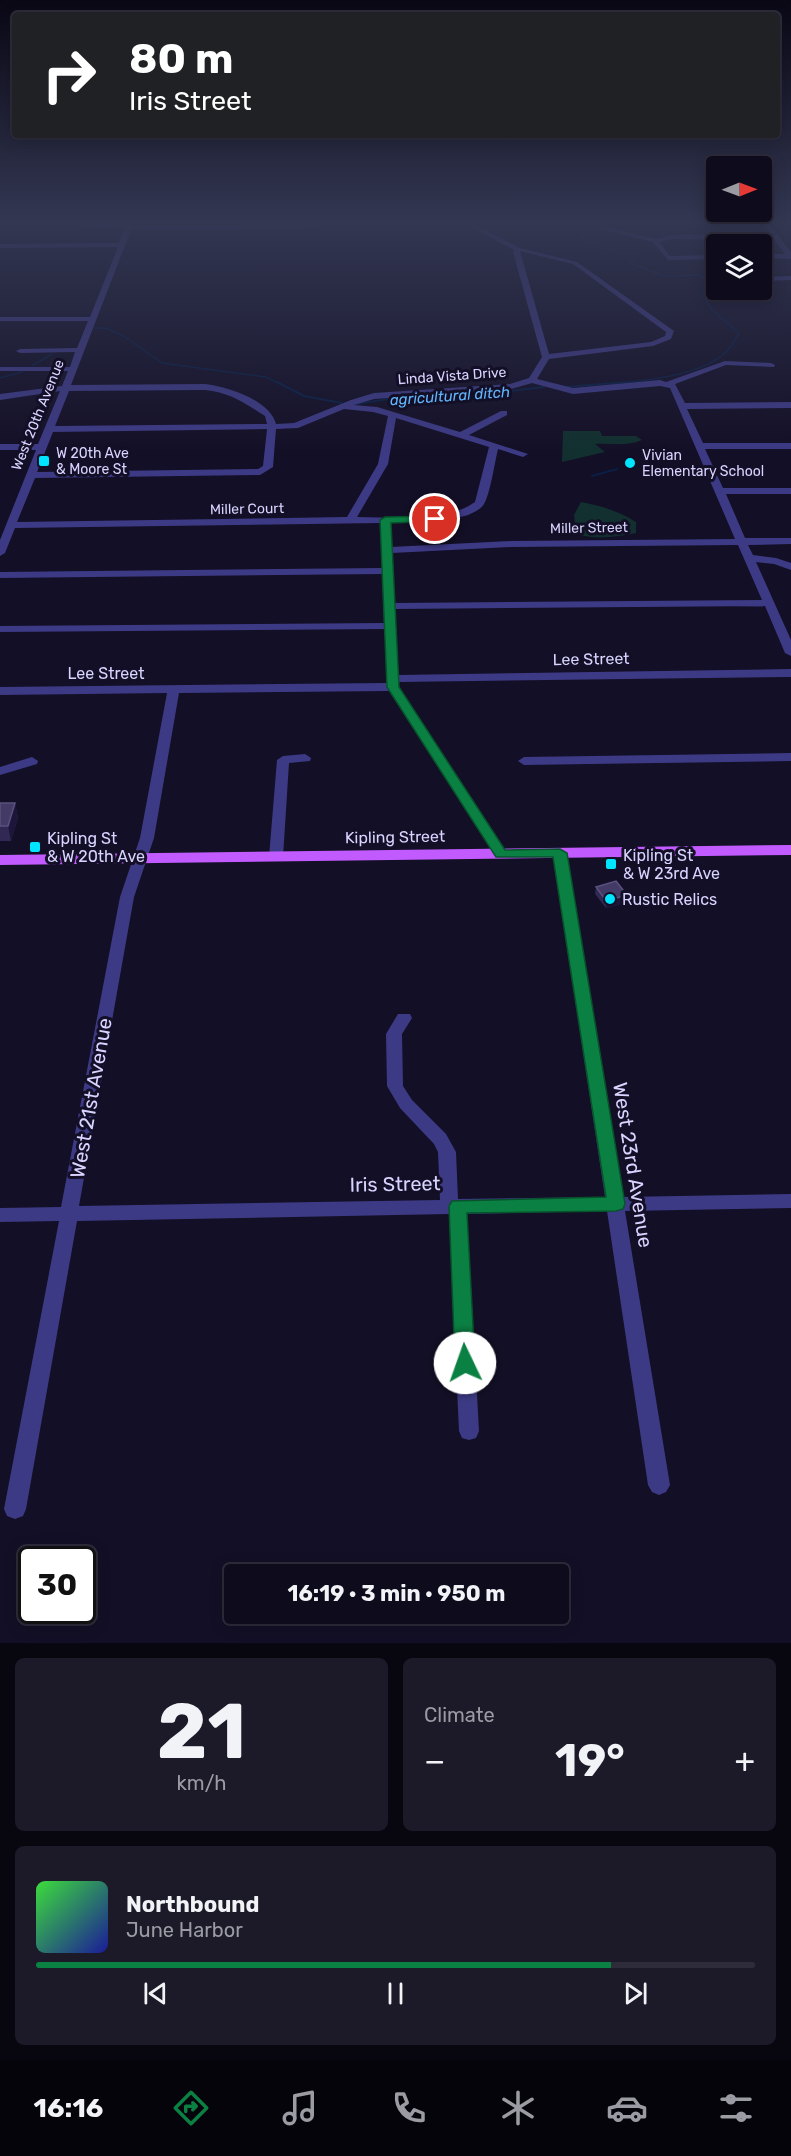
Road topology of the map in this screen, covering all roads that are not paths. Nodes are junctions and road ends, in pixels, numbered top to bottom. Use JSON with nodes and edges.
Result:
{"nodes":[{"id":1,"x":100,"y":299,"type":"edge"},
{"id":2,"x":529,"y":299,"type":"edge"},
{"id":3,"x":625,"y":299,"type":"edge"},
{"id":4,"x":0,"y":319,"type":"edge"},
{"id":5,"x":92,"y":319,"type":"junction"},
{"id":6,"x":80,"y":350,"type":"junction"},
{"id":7,"x":20,"y":351,"type":"dead end"},
{"id":8,"x":546,"y":357,"type":"junction"},
{"id":9,"x":771,"y":365,"type":"dead end"},
{"id":10,"x":0,"y":369,"type":"edge"},
{"id":11,"x":73,"y":369,"type":"junction"},
{"id":12,"x":532,"y":380,"type":"junction"},
{"id":13,"x":671,"y":385,"type":"junction"},
{"id":14,"x":65,"y":388,"type":"junction"},
{"id":15,"x":0,"y":397,"type":"edge"},
{"id":16,"x":791,"y":405,"type":"edge"},
{"id":17,"x":682,"y":406,"type":"junction"},
{"id":18,"x":343,"y":407,"type":"junction"},
{"id":19,"x":504,"y":413,"type":"dead end"},
{"id":20,"x":392,"y":416,"type":"junction"},
{"id":21,"x":272,"y":427,"type":"junction"},
{"id":22,"x":49,"y":429,"type":"junction"},
{"id":23,"x":460,"y":436,"type":"junction"},
{"id":24,"x":494,"y":445,"type":"junction"},
{"id":25,"x":700,"y":446,"type":"junction"},
{"id":26,"x":791,"y":446,"type":"edge"},
{"id":27,"x":0,"y":447,"type":"edge"},
{"id":28,"x":42,"y":447,"type":"junction"},
{"id":29,"x":523,"y":454,"type":"dead end"},
{"id":30,"x":31,"y":475,"type":"junction"},
{"id":31,"x":720,"y":491,"type":"junction"},
{"id":32,"x":791,"y":491,"type":"edge"},
{"id":33,"x":385,"y":520,"type":"junction"},
{"id":34,"x":350,"y":521,"type":"junction"},
{"id":35,"x":11,"y":525,"type":"junction"},
{"id":36,"x":791,"y":541,"type":"edge"},
{"id":37,"x":742,"y":542,"type":"junction"},
{"id":38,"x":1,"y":550,"type":"edge"},
{"id":39,"x":387,"y":550,"type":"junction"},
{"id":40,"x":749,"y":558,"type":"junction"},
{"id":41,"x":791,"y":567,"type":"edge"},
{"id":42,"x":387,"y":571,"type":"junction"},
{"id":43,"x":0,"y":574,"type":"edge"},
{"id":44,"x":770,"y":603,"type":"junction"},
{"id":45,"x":390,"y":606,"type":"junction"},
{"id":46,"x":391,"y":626,"type":"junction"},
{"id":47,"x":0,"y":629,"type":"edge"},
{"id":48,"x":791,"y":653,"type":"edge"},
{"id":49,"x":791,"y":673,"type":"edge"},
{"id":50,"x":392,"y":683,"type":"junction"},
{"id":51,"x":174,"y":689,"type":"junction"},
{"id":52,"x":0,"y":691,"type":"edge"},
{"id":53,"x":791,"y":757,"type":"edge"},
{"id":54,"x":305,"y":758,"type":"dead end"},
{"id":55,"x":32,"y":761,"type":"dead end"},
{"id":56,"x":524,"y":761,"type":"dead end"},
{"id":57,"x":0,"y":771,"type":"edge"},
{"id":58,"x":791,"y":850,"type":"edge"},
{"id":59,"x":560,"y":853,"type":"junction"},
{"id":60,"x":501,"y":854,"type":"junction"},
{"id":61,"x":276,"y":857,"type":"junction"},
{"id":62,"x":141,"y":858,"type":"junction"},
{"id":63,"x":0,"y":860,"type":"edge"},
{"id":64,"x":404,"y":1018,"type":"dead end"},
{"id":65,"x":791,"y":1201,"type":"edge"},
{"id":66,"x":616,"y":1204,"type":"junction"},
{"id":67,"x":454,"y":1206,"type":"junction"},
{"id":68,"x":70,"y":1213,"type":"junction"},
{"id":69,"x":0,"y":1215,"type":"edge"},
{"id":70,"x":469,"y":1431,"type":"dead end"},
{"id":71,"x":659,"y":1485,"type":"dead end"},
{"id":72,"x":15,"y":1509,"type":"dead end"}],
"edges":[{"from":1,"to":5,"type":"street","name":"West 20th Avenue"},
{"from":2,"to":8,"type":"street"},
{"from":3,"to":8,"type":"street"},
{"from":4,"to":5,"type":"street"},
{"from":5,"to":6,"type":"street","name":"West 20th Avenue"},
{"from":6,"to":7,"type":"street"},
{"from":6,"to":11,"type":"street","name":"West 20th Avenue"},
{"from":8,"to":12,"type":"street"},
{"from":9,"to":13,"type":"street"},
{"from":10,"to":11,"type":"street"},
{"from":11,"to":14,"type":"street","name":"West 20th Avenue"},
{"from":12,"to":13,"type":"street"},
{"from":12,"to":18,"type":"street","name":"Linda Vista Drive"},
{"from":13,"to":17,"type":"street"},
{"from":14,"to":15,"type":"street"},
{"from":14,"to":21,"type":"street"},
{"from":14,"to":22,"type":"street","name":"West 20th Avenue"},
{"from":16,"to":17,"type":"street"},
{"from":17,"to":25,"type":"street"},
{"from":18,"to":20,"type":"street"},
{"from":18,"to":21,"type":"street","name":"Linda Vista Drive"},
{"from":19,"to":23,"type":"street"},
{"from":20,"to":23,"type":"street"},
{"from":20,"to":34,"type":"street"},
{"from":21,"to":22,"type":"street","name":"Linda Vista Drive"},
{"from":21,"to":30,"type":"street"},
{"from":22,"to":28,"type":"street","name":"West 20th Avenue"},
{"from":23,"to":24,"type":"street"},
{"from":24,"to":29,"type":"street"},
{"from":24,"to":33,"type":"street","name":"Miller Court"},
{"from":25,"to":26,"type":"street"},
{"from":25,"to":31,"type":"street"},
{"from":27,"to":28,"type":"street"},
{"from":28,"to":30,"type":"street","name":"West 20th Avenue"},
{"from":30,"to":35,"type":"street","name":"West 20th Avenue"},
{"from":31,"to":32,"type":"street"},
{"from":31,"to":37,"type":"street"},
{"from":33,"to":34,"type":"street","name":"Miller Court"},
{"from":33,"to":39,"type":"street"},
{"from":34,"to":35,"type":"street","name":"Miller Court"},
{"from":35,"to":38,"type":"street","name":"West 20th Avenue"},
{"from":36,"to":37,"type":"street","name":"Miller Street"},
{"from":37,"to":39,"type":"street","name":"Miller Street"},
{"from":37,"to":40,"type":"street"},
{"from":39,"to":42,"type":"street"},
{"from":40,"to":41,"type":"street"},
{"from":40,"to":44,"type":"street"},
{"from":42,"to":43,"type":"street"},
{"from":42,"to":45,"type":"street"},
{"from":44,"to":45,"type":"street"},
{"from":44,"to":48,"type":"street"},
{"from":45,"to":46,"type":"street"},
{"from":46,"to":47,"type":"street"},
{"from":46,"to":50,"type":"street"},
{"from":49,"to":50,"type":"street","name":"Lee Street"},
{"from":50,"to":51,"type":"street","name":"Lee Street"},
{"from":50,"to":60,"type":"street"},
{"from":51,"to":52,"type":"street","name":"Lee Street"},
{"from":51,"to":62,"type":"street","name":"West 21st Avenue"},
{"from":53,"to":56,"type":"street"},
{"from":54,"to":61,"type":"street"},
{"from":55,"to":57,"type":"street"},
{"from":58,"to":59,"type":"main road","name":"Kipling Street"},
{"from":59,"to":60,"type":"main road","name":"Kipling Street"},
{"from":59,"to":66,"type":"street","name":"West 23rd Avenue"},
{"from":60,"to":61,"type":"main road","name":"Kipling Street"},
{"from":61,"to":62,"type":"main road","name":"Kipling Street"},
{"from":62,"to":63,"type":"main road","name":"Kipling Street"},
{"from":62,"to":68,"type":"street","name":"West 21st Avenue"},
{"from":64,"to":67,"type":"street"},
{"from":65,"to":66,"type":"street","name":"Iris Street"},
{"from":66,"to":67,"type":"street","name":"Iris Street"},
{"from":66,"to":71,"type":"street","name":"West 23rd Avenue"},
{"from":67,"to":68,"type":"street","name":"Iris Street"},
{"from":67,"to":70,"type":"street"},
{"from":68,"to":69,"type":"street","name":"Iris Street"},
{"from":68,"to":72,"type":"street","name":"West 21st Avenue"}]}
